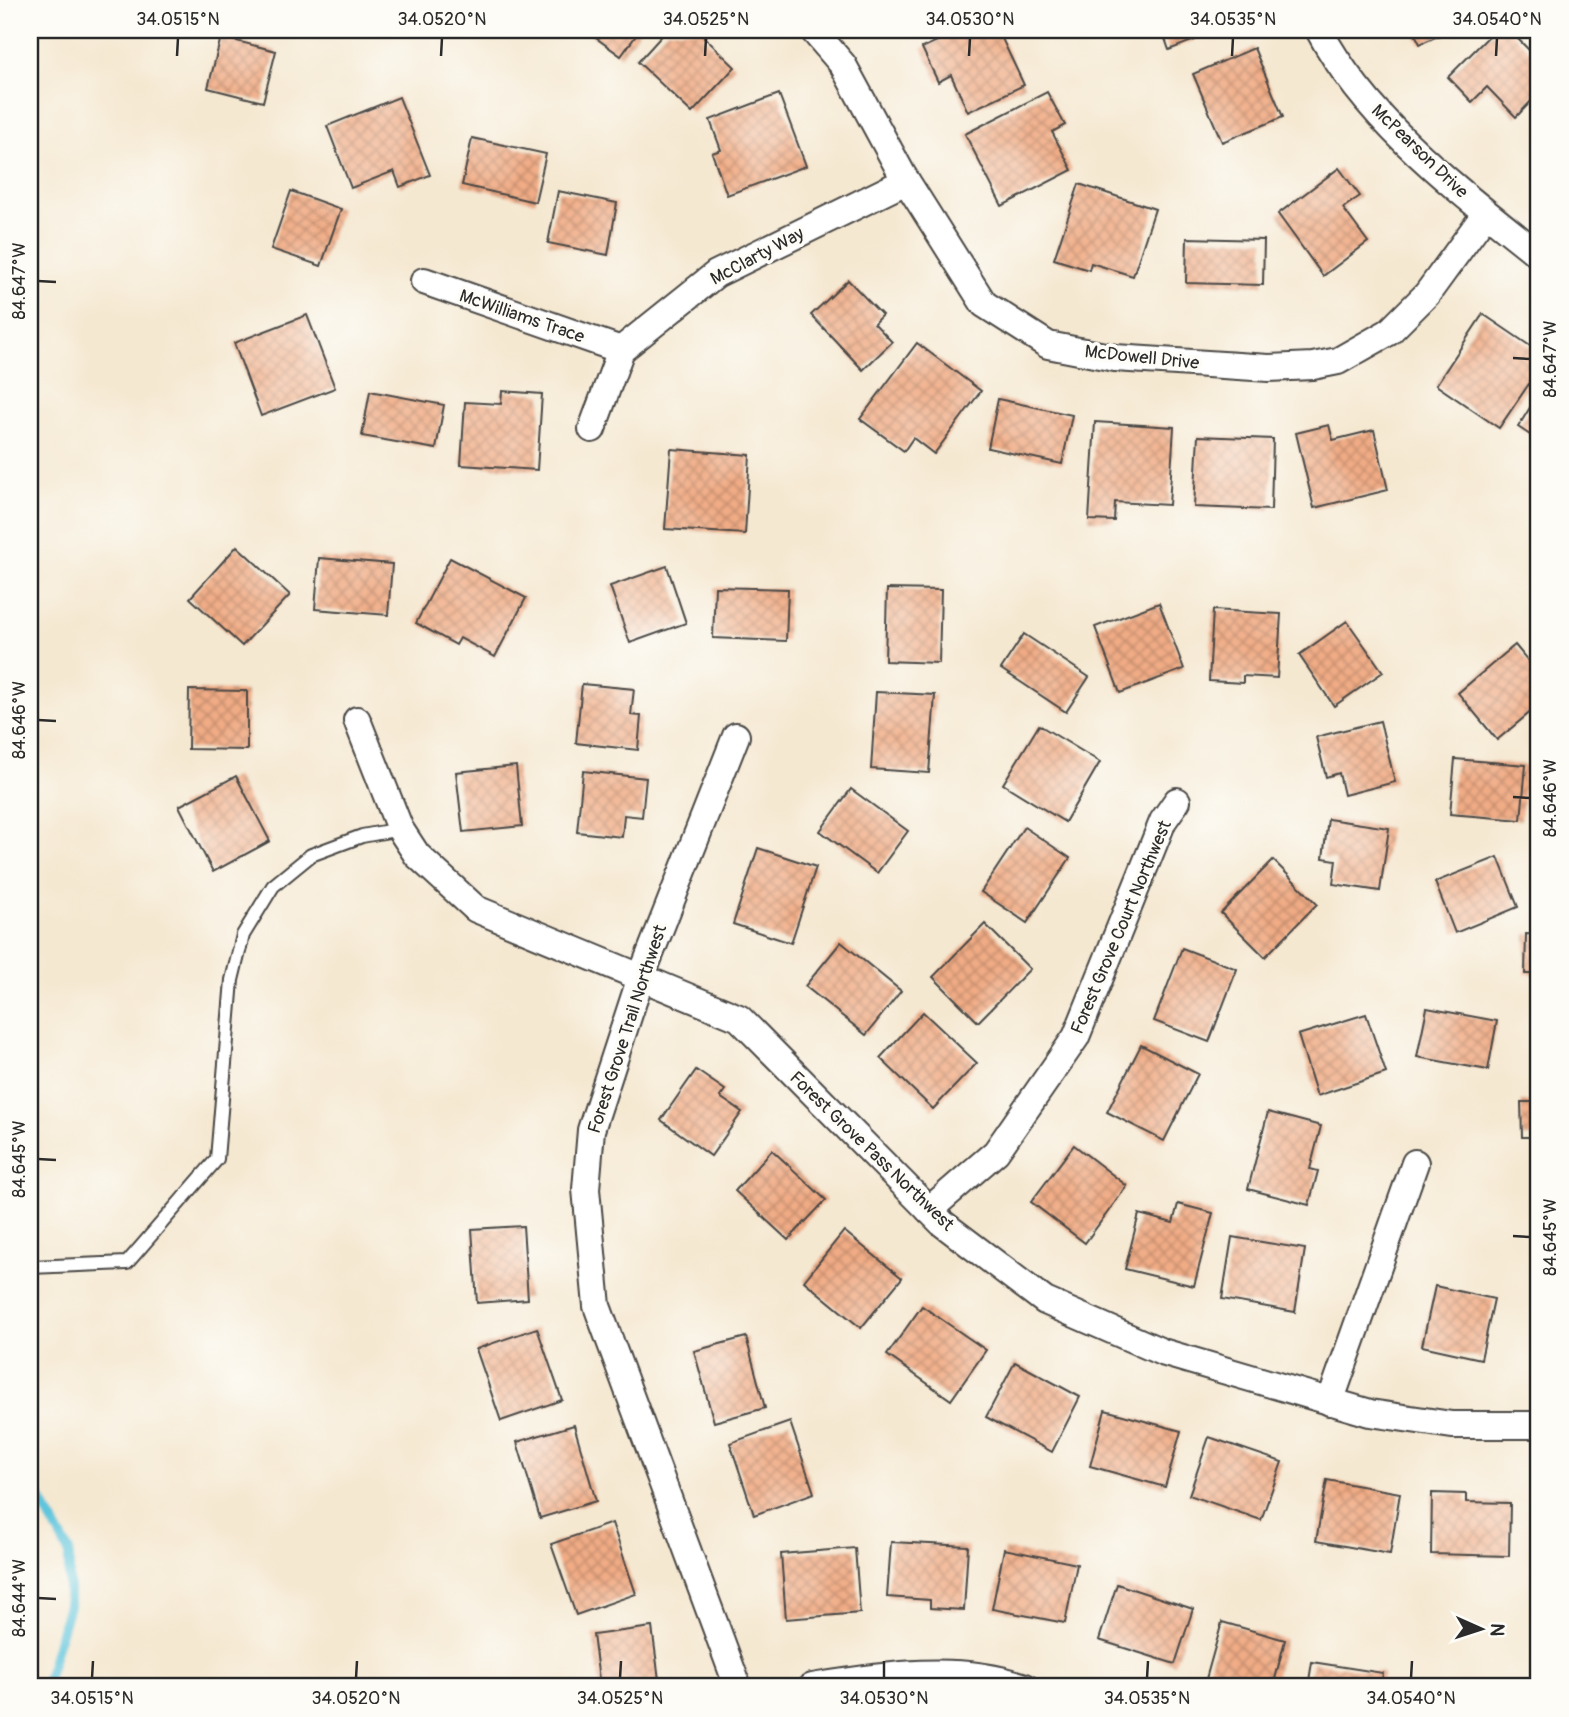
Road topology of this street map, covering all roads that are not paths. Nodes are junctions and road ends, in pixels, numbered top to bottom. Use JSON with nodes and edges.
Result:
{"nodes":[{"id":1,"x":813,"y":30,"type":"edge"},
{"id":2,"x":1319,"y":30,"type":"edge"},
{"id":3,"x":906,"y":181,"type":"junction"},
{"id":4,"x":1486,"y":213,"type":"junction"},
{"id":5,"x":1539,"y":255,"type":"edge"},
{"id":6,"x":424,"y":281,"type":"dead end"},
{"id":7,"x":621,"y":350,"type":"junction"},
{"id":8,"x":592,"y":429,"type":"dead end"},
{"id":9,"x":357,"y":720,"type":"dead end"},
{"id":10,"x":736,"y":736,"type":"dead end"},
{"id":11,"x":1177,"y":801,"type":"dead end"},
{"id":12,"x":400,"y":829,"type":"junction"},
{"id":13,"x":641,"y":977,"type":"junction"},
{"id":14,"x":1415,"y":1163,"type":"dead end"},
{"id":15,"x":929,"y":1210,"type":"junction"},
{"id":16,"x":30,"y":1267,"type":"edge"},
{"id":17,"x":1330,"y":1402,"type":"junction"},
{"id":18,"x":1539,"y":1424,"type":"edge"},
{"id":19,"x":738,"y":1687,"type":"edge"},
{"id":20,"x":812,"y":1687,"type":"edge"},
{"id":21,"x":1025,"y":1687,"type":"edge"}],
"edges":[{"from":1,"to":3,"type":"street","name":"McDowell Drive"},
{"from":2,"to":4,"type":"street","name":"McPearson Drive"},
{"from":3,"to":4,"type":"street","name":"McDowell Drive"},
{"from":3,"to":7,"type":"street","name":"McClarty Way"},
{"from":4,"to":5,"type":"street","name":"McPearson Drive"},
{"from":6,"to":7,"type":"street","name":"McWilliams Trace"},
{"from":7,"to":8,"type":"street"},
{"from":9,"to":12,"type":"street","name":"Forest Grove Pass Northwest"},
{"from":10,"to":13,"type":"street","name":"Forest Grove Trail Northwest"},
{"from":11,"to":15,"type":"street","name":"Forest Grove Court Northwest"},
{"from":12,"to":13,"type":"street","name":"Forest Grove Pass Northwest"},
{"from":12,"to":16,"type":"lane"},
{"from":13,"to":15,"type":"street","name":"Forest Grove Pass Northwest"},
{"from":13,"to":19,"type":"street","name":"Forest Grove Trail Northwest"},
{"from":14,"to":17,"type":"street"},
{"from":15,"to":17,"type":"street","name":"Forest Grove Pass Northwest"},
{"from":17,"to":18,"type":"street","name":"Forest Grove Pass Northwest"},
{"from":20,"to":21,"type":"street"}]}
